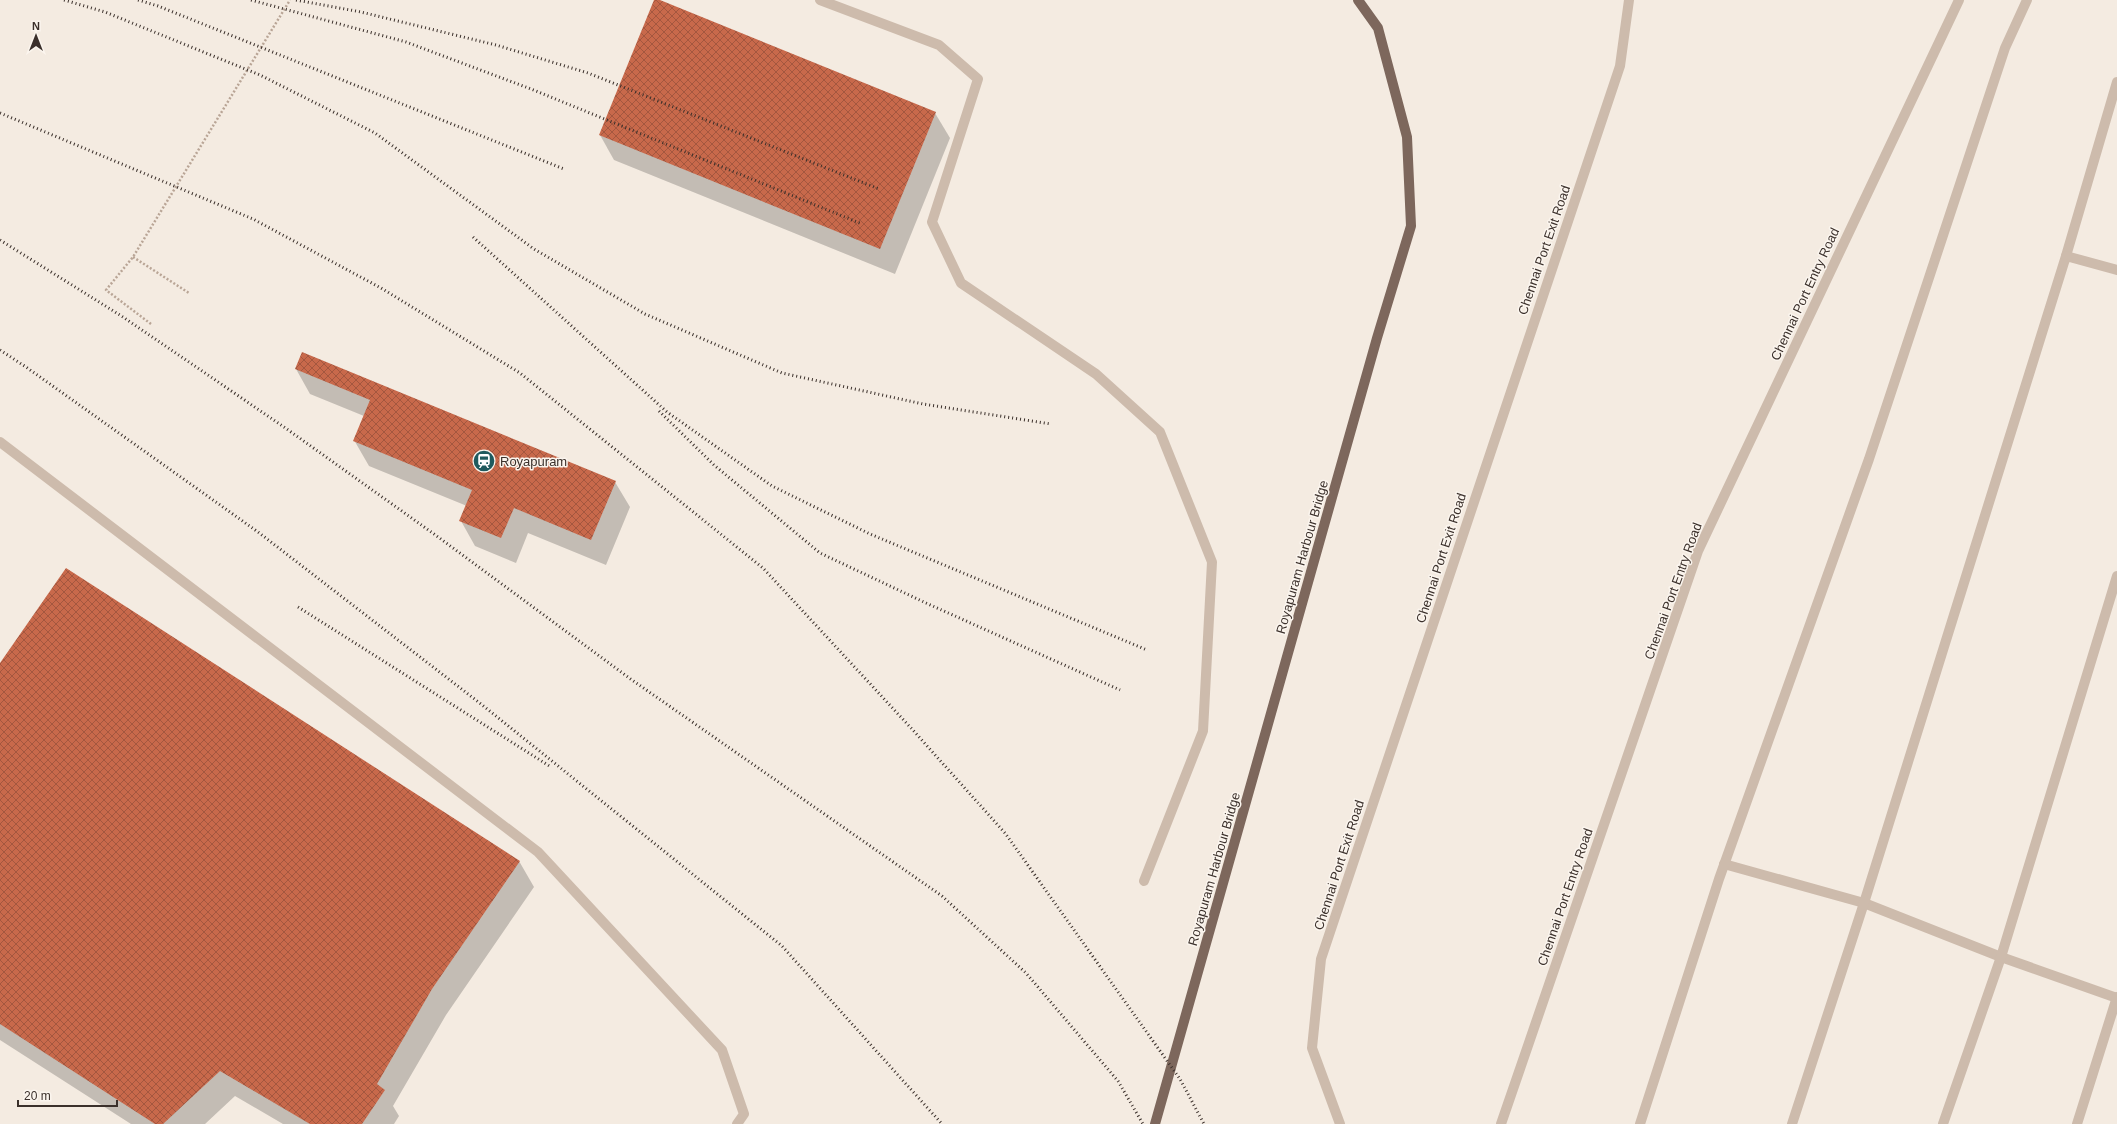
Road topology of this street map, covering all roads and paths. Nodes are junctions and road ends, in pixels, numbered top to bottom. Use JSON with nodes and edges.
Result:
{"nodes":[{"id":1,"x":290,"y":0,"type":"edge"},
{"id":2,"x":820,"y":0,"type":"edge"},
{"id":3,"x":1358,"y":0,"type":"edge"},
{"id":4,"x":1629,"y":0,"type":"edge"},
{"id":5,"x":1959,"y":0,"type":"edge"},
{"id":6,"x":2028,"y":0,"type":"edge"},
{"id":7,"x":2117,"y":82,"type":"edge"},
{"id":8,"x":2066,"y":256,"type":"junction"},
{"id":9,"x":133,"y":257,"type":"junction"},
{"id":10,"x":2117,"y":270,"type":"edge"},
{"id":11,"x":189,"y":293,"type":"dead end"},
{"id":12,"x":151,"y":324,"type":"dead end"},
{"id":13,"x":0,"y":442,"type":"edge"},
{"id":14,"x":2117,"y":576,"type":"edge"},
{"id":15,"x":1724,"y":864,"type":"junction"},
{"id":16,"x":1144,"y":881,"type":"dead end"},
{"id":17,"x":1864,"y":903,"type":"junction"},
{"id":18,"x":2001,"y":957,"type":"junction"},
{"id":19,"x":2117,"y":998,"type":"edge"},
{"id":20,"x":737,"y":1124,"type":"edge"},
{"id":21,"x":1155,"y":1124,"type":"edge"},
{"id":22,"x":1340,"y":1124,"type":"edge"},
{"id":23,"x":1501,"y":1124,"type":"edge"},
{"id":24,"x":1640,"y":1124,"type":"edge"},
{"id":25,"x":1792,"y":1124,"type":"edge"},
{"id":26,"x":1943,"y":1124,"type":"edge"},
{"id":27,"x":2077,"y":1124,"type":"edge"}],
"edges":[{"from":1,"to":9,"type":"path"},
{"from":2,"to":16,"type":"lane"},
{"from":3,"to":21,"type":"main road","name":"Royapuram Harbour Bridge"},
{"from":4,"to":22,"type":"lane","name":"Chennai Port Exit Road"},
{"from":5,"to":23,"type":"lane","name":"Chennai Port Entry Road"},
{"from":6,"to":15,"type":"lane"},
{"from":7,"to":8,"type":"lane"},
{"from":8,"to":10,"type":"lane"},
{"from":8,"to":17,"type":"lane"},
{"from":9,"to":11,"type":"path"},
{"from":9,"to":12,"type":"path"},
{"from":13,"to":20,"type":"lane"},
{"from":14,"to":18,"type":"lane"},
{"from":15,"to":17,"type":"lane"},
{"from":15,"to":24,"type":"lane"},
{"from":17,"to":18,"type":"lane"},
{"from":17,"to":25,"type":"lane"},
{"from":18,"to":19,"type":"lane"},
{"from":18,"to":26,"type":"lane"},
{"from":19,"to":27,"type":"lane"}]}
